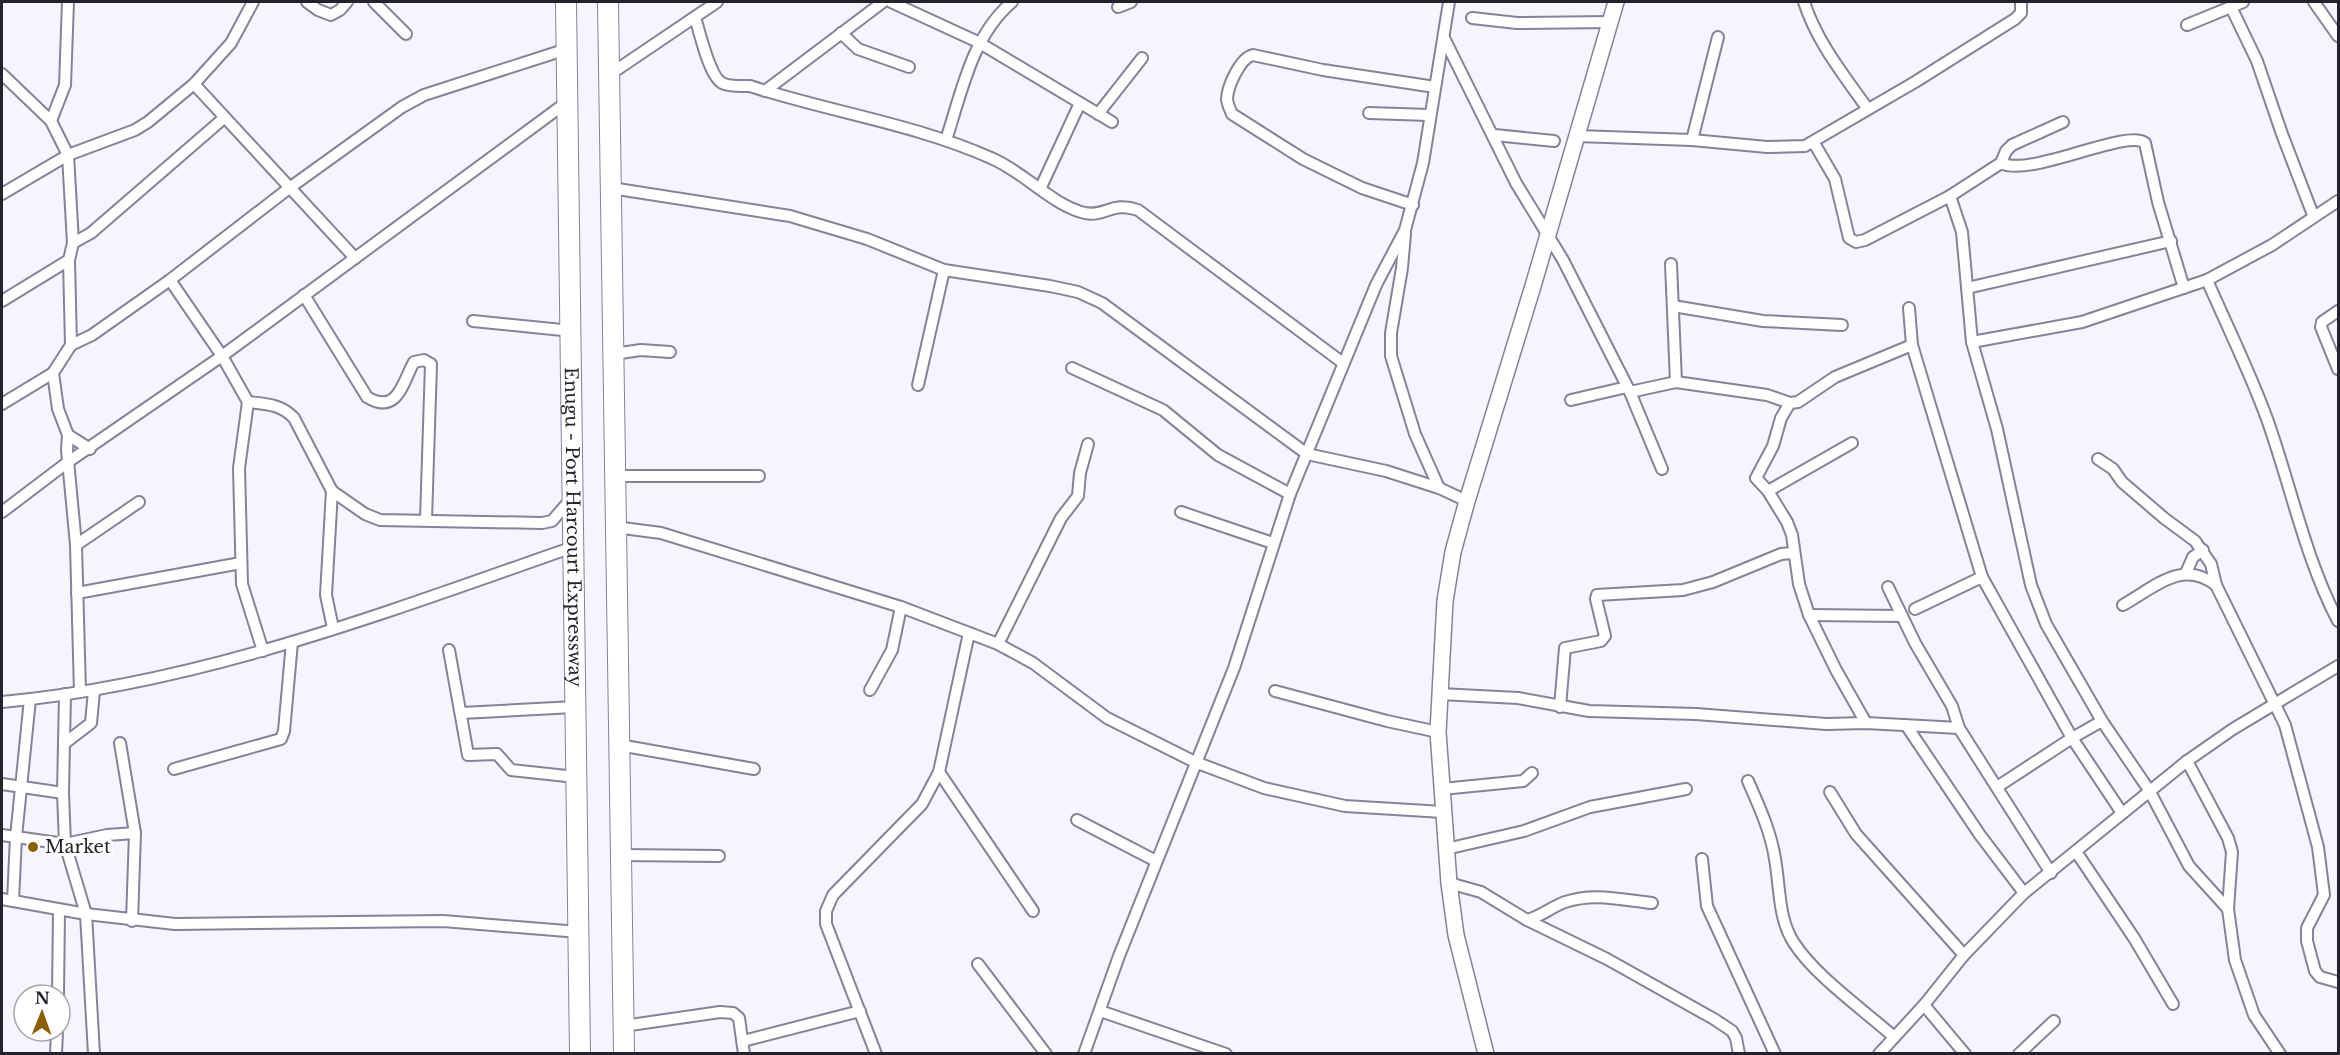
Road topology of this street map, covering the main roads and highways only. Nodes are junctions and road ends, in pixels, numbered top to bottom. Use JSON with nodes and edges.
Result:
{"nodes":[{"id":1,"x":566,"y":2,"type":"edge"},
{"id":2,"x":608,"y":2,"type":"edge"},
{"id":3,"x":1616,"y":2,"type":"edge"},
{"id":4,"x":580,"y":1053,"type":"edge"},
{"id":5,"x":624,"y":1053,"type":"edge"},
{"id":6,"x":1486,"y":1053,"type":"edge"}],
"edges":[{"from":1,"to":4,"type":"highway","name":"Enugu - Port Harcourt Expressway"},
{"from":2,"to":5,"type":"highway"},
{"from":3,"to":6,"type":"main road"}]}
